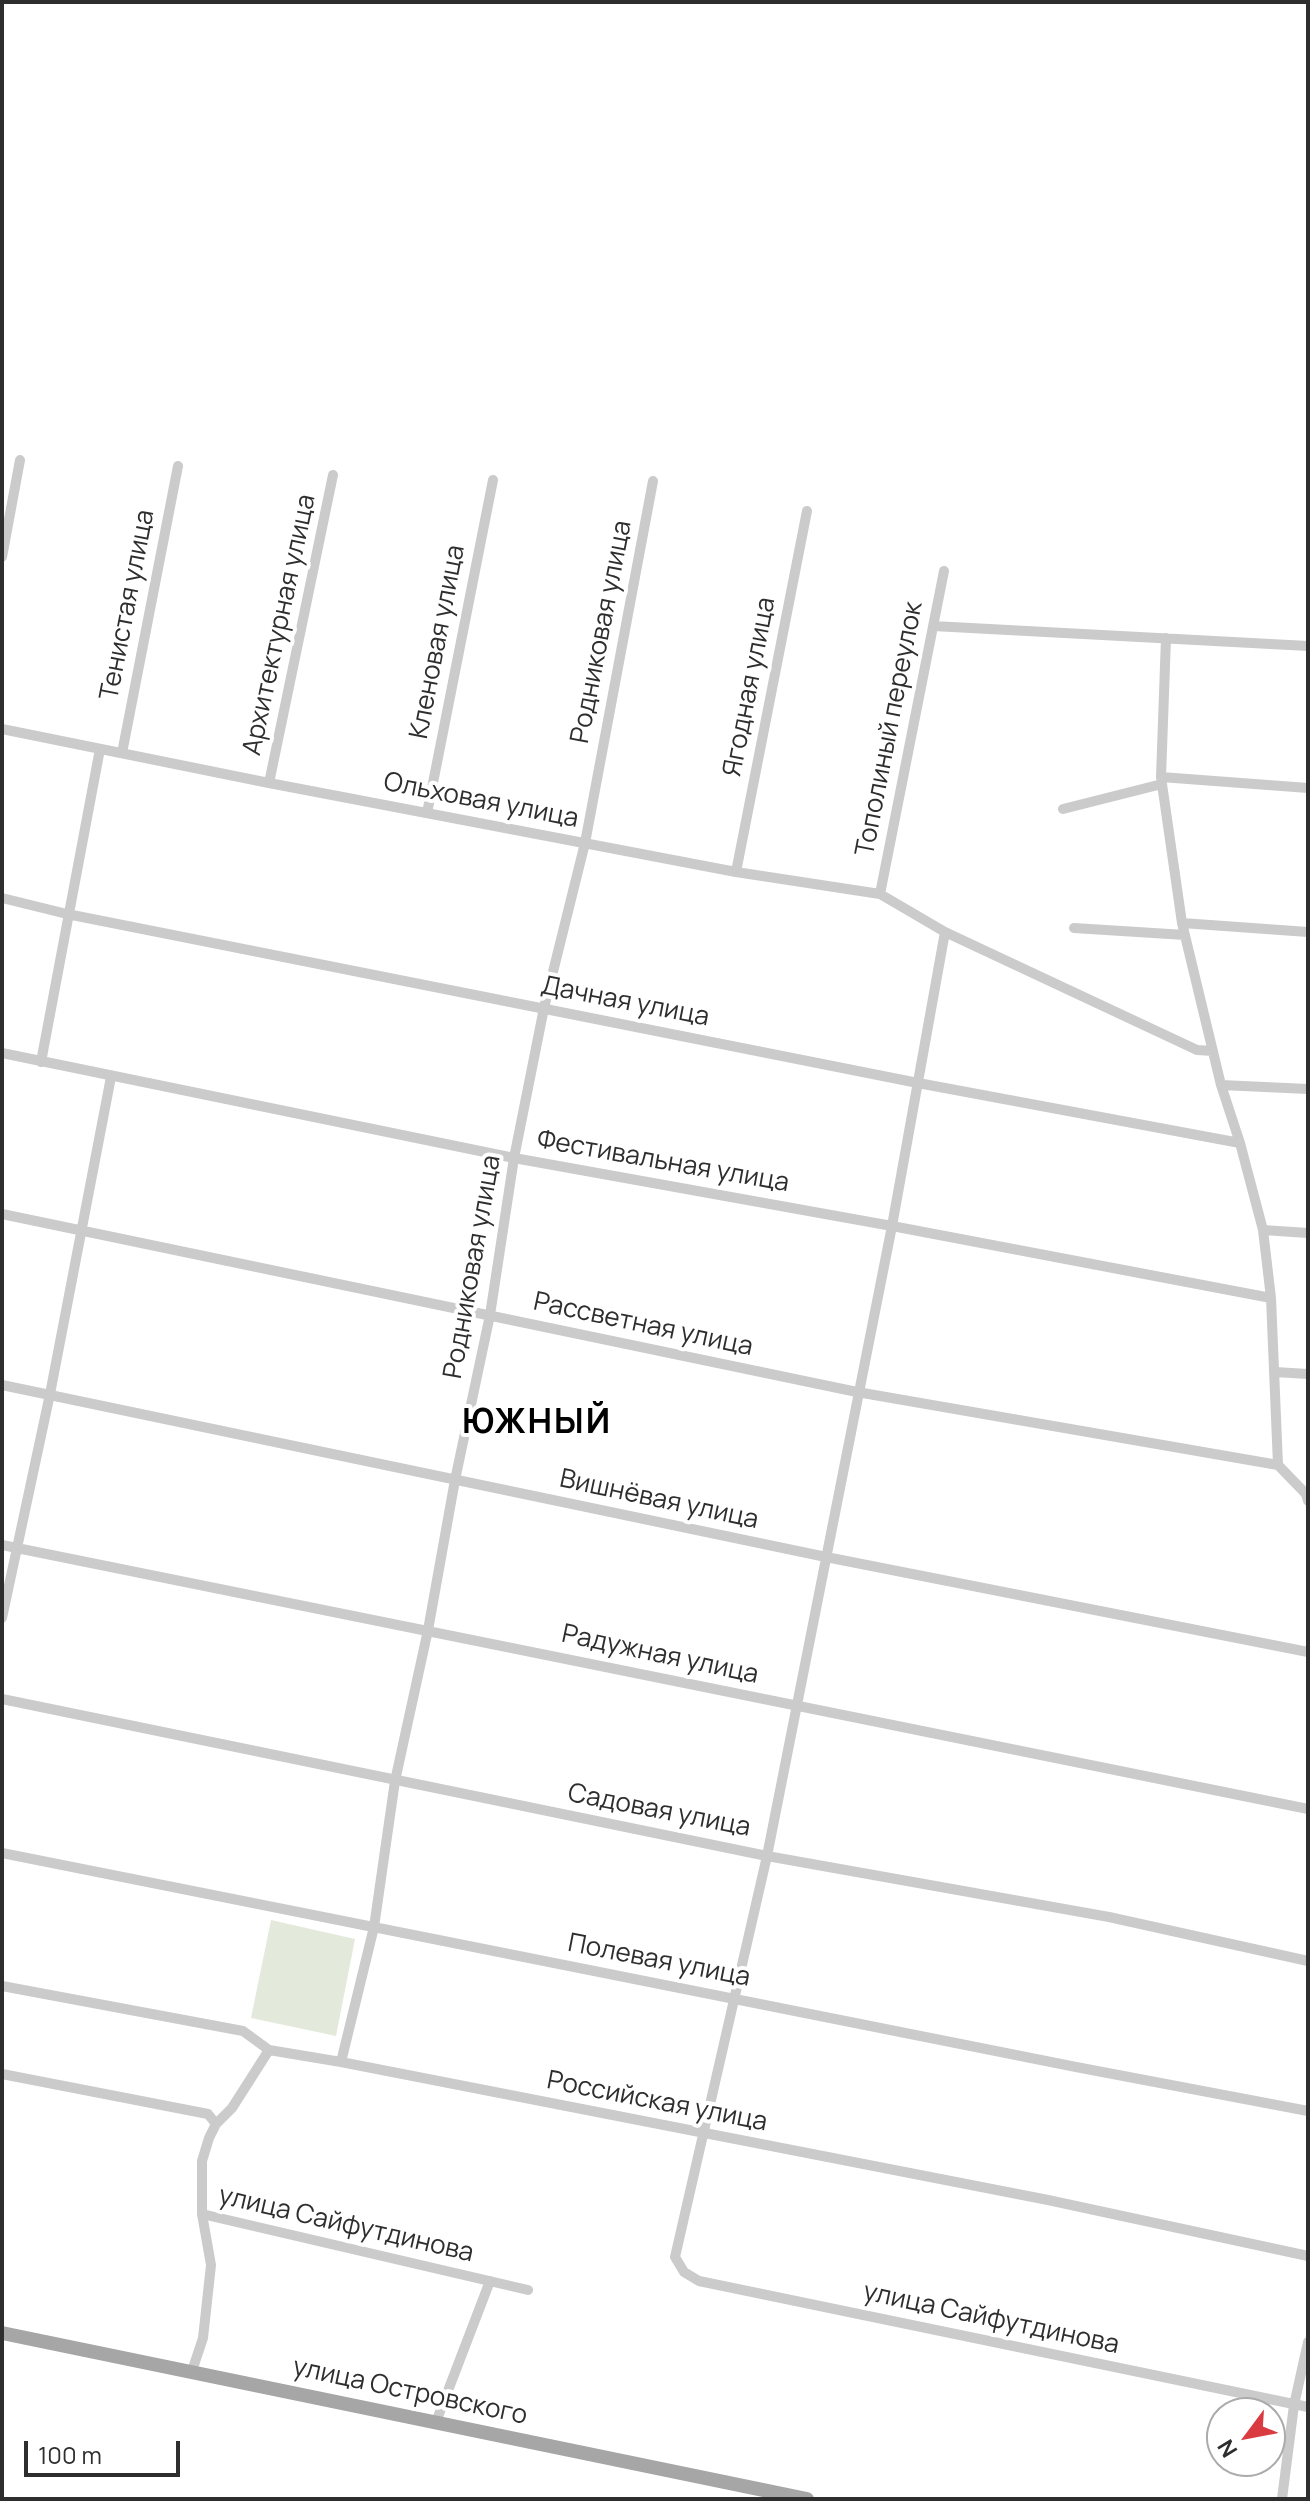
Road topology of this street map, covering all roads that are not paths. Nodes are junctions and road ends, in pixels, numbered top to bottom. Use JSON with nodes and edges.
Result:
{"nodes":[{"id":1,"x":20,"y":460,"type":"dead end"},
{"id":2,"x":178,"y":466,"type":"dead end"},
{"id":3,"x":333,"y":475,"type":"dead end"},
{"id":4,"x":493,"y":480,"type":"dead end"},
{"id":5,"x":653,"y":481,"type":"dead end"},
{"id":6,"x":807,"y":511,"type":"dead end"},
{"id":7,"x":2,"y":557,"type":"edge"},
{"id":8,"x":944,"y":571,"type":"dead end"},
{"id":9,"x":933,"y":626,"type":"junction"},
{"id":10,"x":1166,"y":638,"type":"junction"},
{"id":11,"x":1308,"y":646,"type":"edge"},
{"id":12,"x":2,"y":729,"type":"edge"},
{"id":13,"x":100,"y":749,"type":"junction"},
{"id":14,"x":122,"y":753,"type":"junction"},
{"id":15,"x":1161,"y":780,"type":"junction"},
{"id":16,"x":269,"y":783,"type":"junction"},
{"id":17,"x":1308,"y":788,"type":"edge"},
{"id":18,"x":1063,"y":809,"type":"dead end"},
{"id":19,"x":427,"y":813,"type":"junction"},
{"id":20,"x":585,"y":843,"type":"junction"},
{"id":21,"x":736,"y":872,"type":"junction"},
{"id":22,"x":880,"y":894,"type":"junction"},
{"id":23,"x":2,"y":898,"type":"edge"},
{"id":24,"x":67,"y":914,"type":"junction"},
{"id":25,"x":1182,"y":923,"type":"junction"},
{"id":26,"x":1074,"y":928,"type":"dead end"},
{"id":27,"x":945,"y":932,"type":"junction"},
{"id":28,"x":1308,"y":932,"type":"edge"},
{"id":29,"x":1185,"y":935,"type":"junction"},
{"id":30,"x":544,"y":1008,"type":"junction"},
{"id":31,"x":1213,"y":1051,"type":"junction"},
{"id":32,"x":2,"y":1053,"type":"edge"},
{"id":33,"x":41,"y":1062,"type":"junction"},
{"id":34,"x":111,"y":1077,"type":"junction"},
{"id":35,"x":918,"y":1083,"type":"junction"},
{"id":36,"x":1221,"y":1085,"type":"junction"},
{"id":37,"x":1308,"y":1089,"type":"edge"},
{"id":38,"x":1240,"y":1143,"type":"junction"},
{"id":39,"x":514,"y":1158,"type":"junction"},
{"id":40,"x":2,"y":1214,"type":"edge"},
{"id":41,"x":892,"y":1226,"type":"junction"},
{"id":42,"x":1263,"y":1230,"type":"junction"},
{"id":43,"x":83,"y":1231,"type":"junction"},
{"id":44,"x":1308,"y":1233,"type":"edge"},
{"id":45,"x":1271,"y":1298,"type":"junction"},
{"id":46,"x":490,"y":1315,"type":"junction"},
{"id":47,"x":1275,"y":1372,"type":"junction"},
{"id":48,"x":1308,"y":1374,"type":"edge"},
{"id":49,"x":2,"y":1385,"type":"edge"},
{"id":50,"x":857,"y":1392,"type":"junction"},
{"id":51,"x":50,"y":1394,"type":"junction"},
{"id":52,"x":1278,"y":1465,"type":"junction"},
{"id":53,"x":455,"y":1480,"type":"junction"},
{"id":54,"x":1308,"y":1501,"type":"edge"},
{"id":55,"x":2,"y":1545,"type":"edge"},
{"id":56,"x":17,"y":1548,"type":"junction"},
{"id":57,"x":826,"y":1557,"type":"junction"},
{"id":58,"x":2,"y":1618,"type":"edge"},
{"id":59,"x":428,"y":1630,"type":"junction"},
{"id":60,"x":1308,"y":1652,"type":"edge"},
{"id":61,"x":2,"y":1699,"type":"edge"},
{"id":62,"x":796,"y":1705,"type":"junction"},
{"id":63,"x":395,"y":1781,"type":"junction"},
{"id":64,"x":1308,"y":1809,"type":"edge"},
{"id":65,"x":2,"y":1853,"type":"edge"},
{"id":66,"x":767,"y":1856,"type":"junction"},
{"id":67,"x":374,"y":1927,"type":"junction"},
{"id":68,"x":1308,"y":1961,"type":"edge"},
{"id":69,"x":2,"y":1986,"type":"edge"},
{"id":70,"x":735,"y":1999,"type":"junction"},
{"id":71,"x":269,"y":2050,"type":"junction"},
{"id":72,"x":341,"y":2062,"type":"junction"},
{"id":73,"x":2,"y":2074,"type":"edge"},
{"id":74,"x":1308,"y":2111,"type":"edge"},
{"id":75,"x":216,"y":2124,"type":"junction"},
{"id":76,"x":705,"y":2134,"type":"junction"},
{"id":77,"x":202,"y":2214,"type":"junction"},
{"id":78,"x":1308,"y":2256,"type":"edge"},
{"id":79,"x":490,"y":2281,"type":"junction"},
{"id":80,"x":528,"y":2290,"type":"dead end"},
{"id":81,"x":2,"y":2333,"type":"edge"},
{"id":82,"x":1308,"y":2342,"type":"edge"},
{"id":83,"x":192,"y":2371,"type":"junction"},
{"id":84,"x":1294,"y":2405,"type":"junction"},
{"id":85,"x":1308,"y":2407,"type":"edge"},
{"id":86,"x":436,"y":2422,"type":"junction"},
{"id":87,"x":807,"y":2499,"type":"edge"},
{"id":88,"x":1282,"y":2499,"type":"edge"}],
"edges":[{"from":1,"to":7,"type":"street"},
{"from":2,"to":14,"type":"street","name":"Тенистая улица"},
{"from":3,"to":16,"type":"street","name":"Архитектурная улица"},
{"from":4,"to":19,"type":"street","name":"Кленовая улица"},
{"from":5,"to":20,"type":"street","name":"Родниковая улица"},
{"from":6,"to":21,"type":"street","name":"Ягодная улица"},
{"from":8,"to":9,"type":"street","name":"Тополиный переулок"},
{"from":9,"to":10,"type":"street"},
{"from":9,"to":22,"type":"street","name":"Тополиный переулок"},
{"from":10,"to":11,"type":"street"},
{"from":10,"to":15,"type":"street"},
{"from":12,"to":13,"type":"street","name":"Ольховая улица"},
{"from":13,"to":14,"type":"street","name":"Ольховая улица"},
{"from":13,"to":24,"type":"street"},
{"from":14,"to":16,"type":"street","name":"Ольховая улица"},
{"from":15,"to":17,"type":"street"},
{"from":15,"to":18,"type":"street"},
{"from":15,"to":25,"type":"street"},
{"from":16,"to":19,"type":"street","name":"Ольховая улица"},
{"from":19,"to":20,"type":"street","name":"Ольховая улица"},
{"from":20,"to":21,"type":"street","name":"Ольховая улица"},
{"from":20,"to":30,"type":"street","name":"Родниковая улица"},
{"from":21,"to":22,"type":"street","name":"Ольховая улица"},
{"from":22,"to":27,"type":"street","name":"Ольховая улица"},
{"from":23,"to":24,"type":"street","name":"Дачная улица"},
{"from":24,"to":30,"type":"street","name":"Дачная улица"},
{"from":24,"to":33,"type":"street"},
{"from":25,"to":28,"type":"street"},
{"from":25,"to":29,"type":"street"},
{"from":26,"to":29,"type":"street"},
{"from":27,"to":31,"type":"street","name":"Ольховая улица"},
{"from":27,"to":35,"type":"street"},
{"from":29,"to":31,"type":"street"},
{"from":30,"to":35,"type":"street","name":"Дачная улица"},
{"from":30,"to":39,"type":"street","name":"Родниковая улица"},
{"from":31,"to":36,"type":"street"},
{"from":32,"to":33,"type":"street","name":"Фестивальная улица"},
{"from":33,"to":34,"type":"street","name":"Фестивальная улица"},
{"from":34,"to":39,"type":"street","name":"Фестивальная улица"},
{"from":34,"to":43,"type":"street"},
{"from":35,"to":38,"type":"street","name":"Дачная улица"},
{"from":35,"to":41,"type":"street"},
{"from":36,"to":37,"type":"street"},
{"from":36,"to":38,"type":"street"},
{"from":38,"to":42,"type":"street"},
{"from":39,"to":41,"type":"street","name":"Фестивальная улица"},
{"from":39,"to":46,"type":"street","name":"Родниковая улица"},
{"from":40,"to":43,"type":"street","name":"Рассветная улица"},
{"from":41,"to":45,"type":"street","name":"Фестивальная улица"},
{"from":41,"to":50,"type":"street"},
{"from":42,"to":44,"type":"street"},
{"from":42,"to":45,"type":"street"},
{"from":43,"to":46,"type":"street","name":"Рассветная улица"},
{"from":43,"to":51,"type":"street"},
{"from":45,"to":47,"type":"street"},
{"from":46,"to":50,"type":"street","name":"Рассветная улица"},
{"from":46,"to":53,"type":"street","name":"Родниковая улица"},
{"from":47,"to":48,"type":"street"},
{"from":47,"to":52,"type":"street"},
{"from":49,"to":51,"type":"street","name":"Вишнёвая улица"},
{"from":50,"to":52,"type":"street","name":"Рассветная улица"},
{"from":50,"to":57,"type":"street"},
{"from":51,"to":53,"type":"street","name":"Вишнёвая улица"},
{"from":51,"to":56,"type":"street"},
{"from":52,"to":54,"type":"street"},
{"from":53,"to":57,"type":"street","name":"Вишнёвая улица"},
{"from":53,"to":59,"type":"street","name":"Родниковая улица"},
{"from":55,"to":56,"type":"street","name":"Радужная улица"},
{"from":56,"to":58,"type":"street"},
{"from":56,"to":59,"type":"street","name":"Радужная улица"},
{"from":57,"to":60,"type":"street","name":"Вишнёвая улица"},
{"from":57,"to":62,"type":"street"},
{"from":59,"to":62,"type":"street","name":"Радужная улица"},
{"from":59,"to":63,"type":"street","name":"Родниковая улица"},
{"from":61,"to":63,"type":"street","name":"Садовая улица"},
{"from":62,"to":64,"type":"street","name":"Радужная улица"},
{"from":62,"to":66,"type":"street"},
{"from":63,"to":66,"type":"street","name":"Садовая улица"},
{"from":63,"to":67,"type":"street","name":"Родниковая улица"},
{"from":65,"to":67,"type":"street","name":"Полевая улица"},
{"from":66,"to":68,"type":"street","name":"Садовая улица"},
{"from":66,"to":70,"type":"street"},
{"from":67,"to":70,"type":"street","name":"Полевая улица"},
{"from":67,"to":72,"type":"street","name":"Родниковая улица"},
{"from":69,"to":71,"type":"street","name":"Российская улица"},
{"from":70,"to":74,"type":"street","name":"Полевая улица"},
{"from":70,"to":76,"type":"street"},
{"from":71,"to":72,"type":"street","name":"Российская улица"},
{"from":71,"to":75,"type":"street"},
{"from":72,"to":76,"type":"street","name":"Российская улица"},
{"from":73,"to":75,"type":"street"},
{"from":75,"to":77,"type":"street"},
{"from":76,"to":78,"type":"street","name":"Российская улица"},
{"from":76,"to":84,"type":"street","name":"улица Сайфутдинова"},
{"from":77,"to":79,"type":"street","name":"улица Сайфутдинова"},
{"from":77,"to":83,"type":"street"},
{"from":79,"to":80,"type":"street","name":"улица Сайфутдинова"},
{"from":79,"to":86,"type":"street"},
{"from":81,"to":83,"type":"main road","name":"улица Островского"},
{"from":82,"to":84,"type":"street"},
{"from":83,"to":86,"type":"main road","name":"улица Островского"},
{"from":84,"to":85,"type":"street","name":"улица Сайфутдинова"},
{"from":84,"to":88,"type":"street"},
{"from":86,"to":87,"type":"main road","name":"улица Островского"}]}
